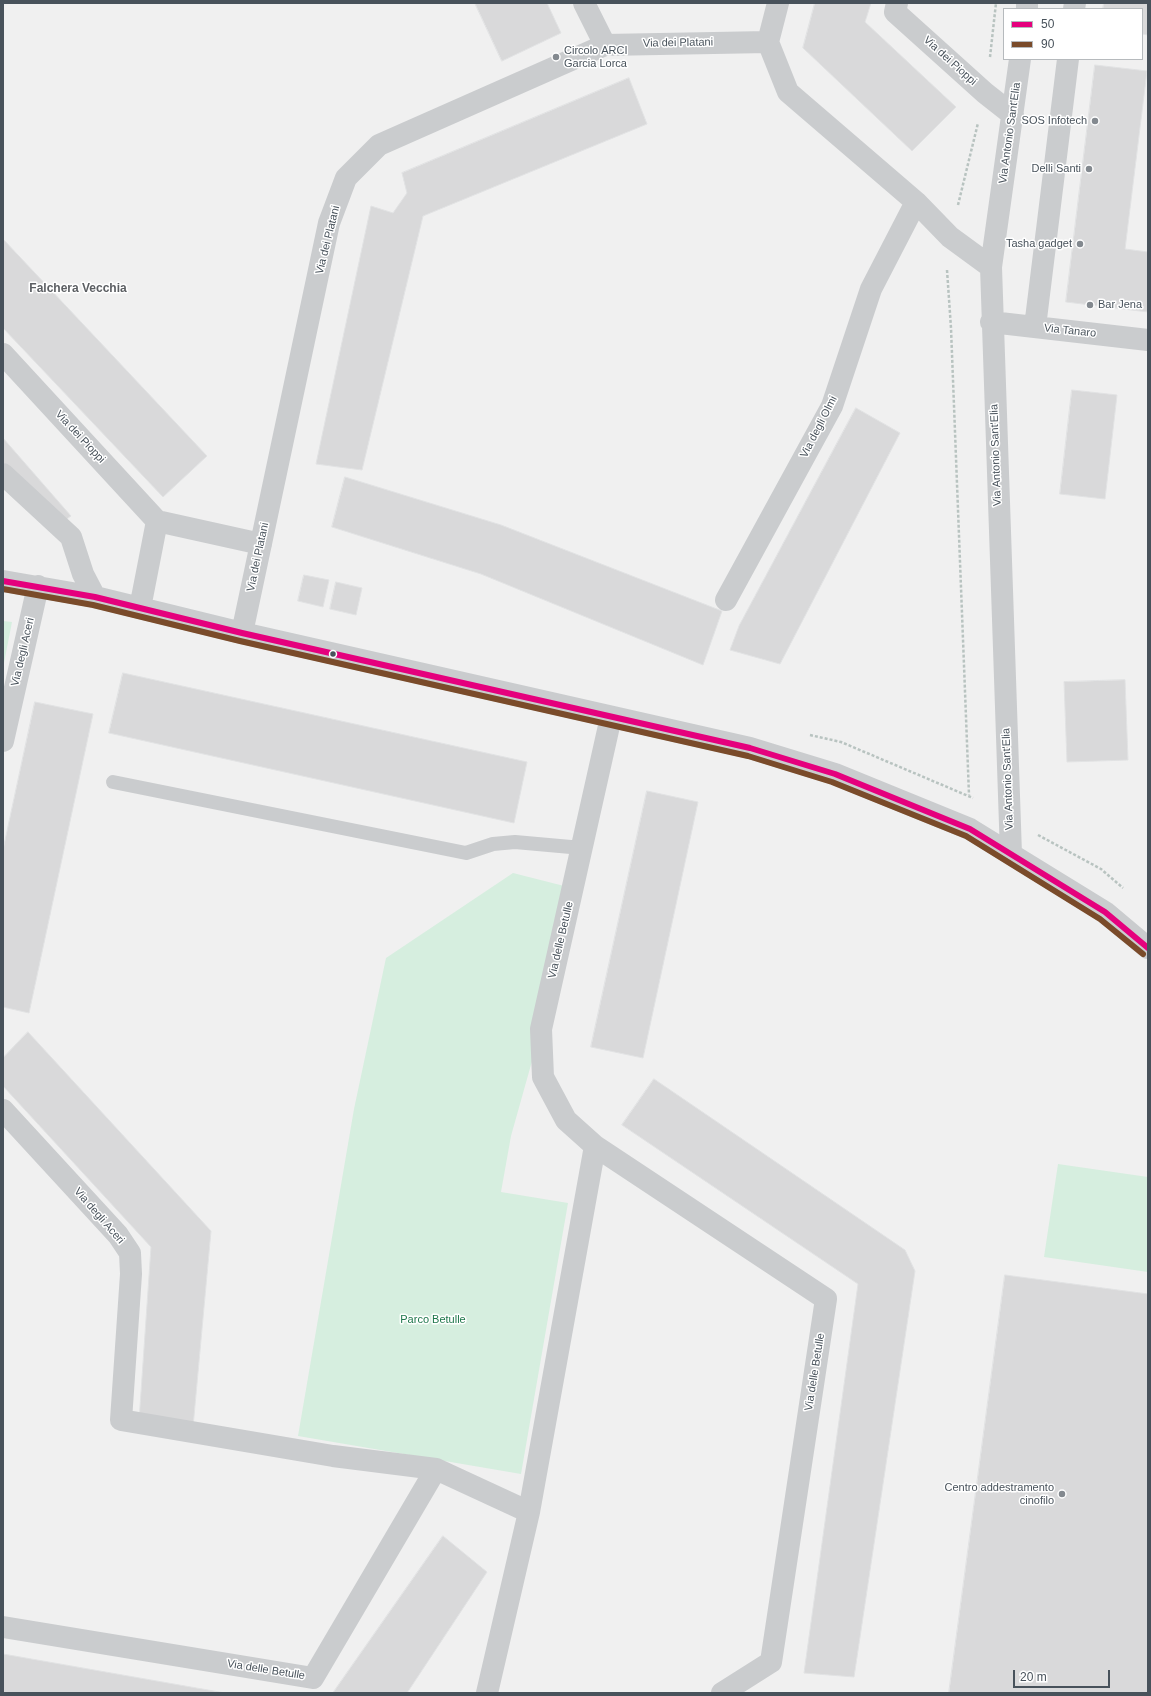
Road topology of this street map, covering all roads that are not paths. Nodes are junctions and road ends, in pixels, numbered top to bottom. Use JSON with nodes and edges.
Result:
{"nodes":[{"id":1,"x":584,"y":3,"type":"edge"},
{"id":2,"x":778,"y":3,"type":"edge"},
{"id":3,"x":897,"y":3,"type":"edge"},
{"id":4,"x":768,"y":42,"type":"junction"},
{"id":5,"x":605,"y":45,"type":"junction"},
{"id":6,"x":1020,"y":60,"type":"edge"},
{"id":7,"x":1068,"y":60,"type":"edge"},
{"id":8,"x":1012,"y":114,"type":"junction"},
{"id":9,"x":916,"y":202,"type":"junction"},
{"id":10,"x":991,"y":267,"type":"junction"},
{"id":11,"x":991,"y":322,"type":"junction"},
{"id":12,"x":1035,"y":327,"type":"junction"},
{"id":13,"x":1148,"y":340,"type":"edge"},
{"id":14,"x":3,"y":354,"type":"edge"},
{"id":15,"x":3,"y":474,"type":"edge"},
{"id":16,"x":157,"y":521,"type":"junction"},
{"id":17,"x":261,"y":544,"type":"junction"},
{"id":18,"x":3,"y":581,"type":"edge"},
{"id":19,"x":38,"y":586,"type":"junction"},
{"id":20,"x":95,"y":597,"type":"junction"},
{"id":21,"x":726,"y":600,"type":"dead end"},
{"id":22,"x":140,"y":608,"type":"junction"},
{"id":23,"x":242,"y":633,"type":"junction"},
{"id":24,"x":611,"y":717,"type":"junction"},
{"id":25,"x":3,"y":741,"type":"edge"},
{"id":26,"x":113,"y":782,"type":"dead end"},
{"id":27,"x":582,"y":848,"type":"junction"},
{"id":28,"x":1011,"y":854,"type":"junction"},
{"id":29,"x":1148,"y":948,"type":"edge"},
{"id":30,"x":3,"y":1110,"type":"edge"},
{"id":31,"x":595,"y":1146,"type":"junction"},
{"id":32,"x":436,"y":1469,"type":"junction"},
{"id":33,"x":529,"y":1512,"type":"junction"},
{"id":34,"x":3,"y":1627,"type":"edge"},
{"id":35,"x":492,"y":1690,"type":"edge"},
{"id":36,"x":722,"y":1693,"type":"edge"}],
"edges":[{"from":1,"to":5,"type":"street"},
{"from":2,"to":4,"type":"street"},
{"from":3,"to":8,"type":"street","name":"Via dei Pioppi"},
{"from":4,"to":5,"type":"street","name":"Via dei Platani"},
{"from":4,"to":9,"type":"street"},
{"from":5,"to":17,"type":"street","name":"Via dei Platani"},
{"from":6,"to":8,"type":"street","name":"Via Antonio Sant'Elia"},
{"from":7,"to":12,"type":"street"},
{"from":8,"to":10,"type":"street","name":"Via Antonio Sant'Elia"},
{"from":9,"to":10,"type":"street"},
{"from":9,"to":21,"type":"street","name":"Via degli Olmi"},
{"from":10,"to":11,"type":"street","name":"Via Antonio Sant'Elia"},
{"from":11,"to":12,"type":"street","name":"Via Tanaro"},
{"from":11,"to":28,"type":"street","name":"Via Antonio Sant'Elia"},
{"from":12,"to":13,"type":"street","name":"Via Tanaro"},
{"from":14,"to":16,"type":"street","name":"Via dei Pioppi"},
{"from":15,"to":20,"type":"street"},
{"from":16,"to":17,"type":"street"},
{"from":16,"to":22,"type":"street"},
{"from":17,"to":23,"type":"street","name":"Via dei Platani"},
{"from":18,"to":19,"type":"street"},
{"from":19,"to":20,"type":"street"},
{"from":19,"to":25,"type":"street","name":"Via degli Aceri"},
{"from":20,"to":22,"type":"street"},
{"from":22,"to":23,"type":"street"},
{"from":23,"to":24,"type":"street"},
{"from":24,"to":27,"type":"street","name":"Via delle Betulle"},
{"from":24,"to":28,"type":"street"},
{"from":26,"to":27,"type":"lane"},
{"from":27,"to":31,"type":"street","name":"Via delle Betulle"},
{"from":28,"to":29,"type":"street"},
{"from":30,"to":32,"type":"street","name":"Via degli Aceri"},
{"from":31,"to":33,"type":"street"},
{"from":31,"to":36,"type":"street","name":"Via delle Betulle"},
{"from":32,"to":33,"type":"street"},
{"from":32,"to":34,"type":"street","name":"Via delle Betulle"},
{"from":33,"to":35,"type":"street"}]}
